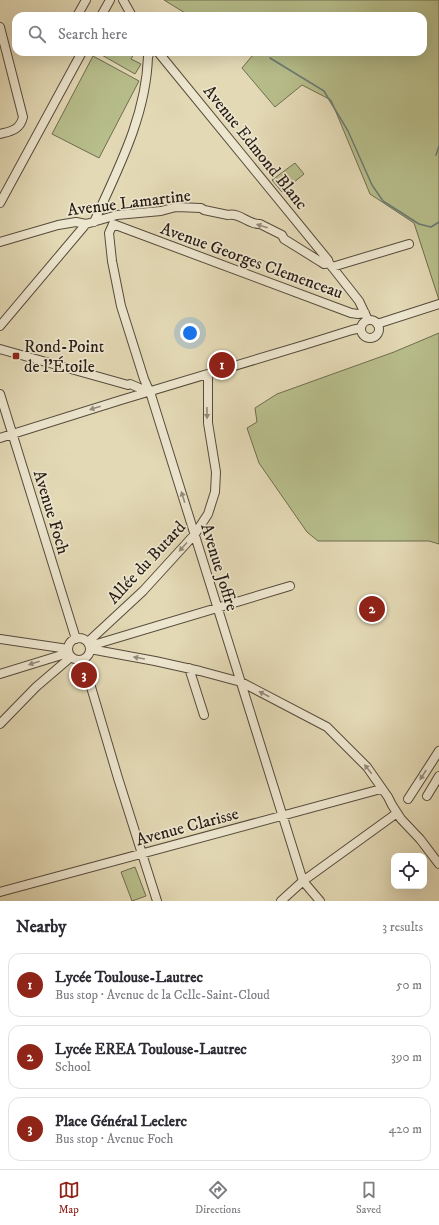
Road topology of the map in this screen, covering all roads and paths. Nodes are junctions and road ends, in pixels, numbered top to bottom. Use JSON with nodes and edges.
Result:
{"nodes":[{"id":1,"x":86,"y":0,"type":"edge"},
{"id":2,"x":110,"y":0,"type":"edge"},
{"id":3,"x":123,"y":0,"type":"edge"},
{"id":4,"x":79,"y":12,"type":"edge"},
{"id":5,"x":104,"y":12,"type":"edge"},
{"id":6,"x":130,"y":12,"type":"edge"},
{"id":7,"x":0,"y":27,"type":"edge"},
{"id":8,"x":80,"y":56,"type":"edge"},
{"id":9,"x":148,"y":56,"type":"edge"},
{"id":10,"x":161,"y":56,"type":"edge"},
{"id":11,"x":0,"y":134,"type":"edge"},
{"id":12,"x":0,"y":203,"type":"edge"},
{"id":13,"x":112,"y":221,"type":"junction"},
{"id":14,"x":90,"y":223,"type":"junction"},
{"id":15,"x":0,"y":242,"type":"edge"},
{"id":16,"x":314,"y":242,"type":"junction"},
{"id":17,"x":409,"y":244,"type":"dead end"},
{"id":18,"x":302,"y":250,"type":"junction"},
{"id":19,"x":330,"y":265,"type":"junction"},
{"id":20,"x":439,"y":304,"type":"edge"},
{"id":21,"x":366,"y":316,"type":"junction"},
{"id":22,"x":377,"y":324,"type":"junction"},
{"id":23,"x":0,"y":326,"type":"edge"},
{"id":24,"x":361,"y":328,"type":"junction"},
{"id":25,"x":0,"y":349,"type":"edge"},
{"id":26,"x":208,"y":374,"type":"junction"},
{"id":27,"x":128,"y":386,"type":"junction"},
{"id":28,"x":149,"y":392,"type":"junction"},
{"id":29,"x":0,"y":394,"type":"edge"},
{"id":30,"x":132,"y":397,"type":"junction"},
{"id":31,"x":12,"y":435,"type":"junction"},
{"id":32,"x":0,"y":438,"type":"edge"},
{"id":33,"x":194,"y":534,"type":"junction"},
{"id":34,"x":290,"y":586,"type":"dead end"},
{"id":35,"x":217,"y":607,"type":"junction"},
{"id":36,"x":0,"y":639,"type":"edge"},
{"id":37,"x":76,"y":639,"type":"junction"},
{"id":38,"x":89,"y":646,"type":"junction"},
{"id":39,"x":69,"y":653,"type":"junction"},
{"id":40,"x":83,"y":660,"type":"junction"},
{"id":41,"x":189,"y":668,"type":"junction"},
{"id":42,"x":0,"y":674,"type":"edge"},
{"id":43,"x":241,"y":682,"type":"junction"},
{"id":44,"x":204,"y":715,"type":"dead end"},
{"id":45,"x":0,"y":724,"type":"edge"},
{"id":46,"x":439,"y":751,"type":"edge"},
{"id":47,"x":439,"y":776,"type":"edge"},
{"id":48,"x":382,"y":789,"type":"junction"},
{"id":49,"x":426,"y":796,"type":"dead end"},
{"id":50,"x":408,"y":799,"type":"dead end"},
{"id":51,"x":397,"y":813,"type":"junction"},
{"id":52,"x":282,"y":816,"type":"junction"},
{"id":53,"x":143,"y":854,"type":"junction"},
{"id":54,"x":439,"y":864,"type":"edge"},
{"id":55,"x":303,"y":881,"type":"junction"},
{"id":56,"x":0,"y":892,"type":"edge"},
{"id":57,"x":157,"y":901,"type":"edge"},
{"id":58,"x":281,"y":901,"type":"edge"},
{"id":59,"x":320,"y":901,"type":"edge"}],
"edges":[{"from":1,"to":4,"type":"street"},
{"from":2,"to":5,"type":"street"},
{"from":3,"to":6,"type":"street"},
{"from":7,"to":11,"type":"street"},
{"from":8,"to":12,"type":"street"},
{"from":9,"to":14,"type":"street"},
{"from":10,"to":16,"type":"street","name":"Avenue Edmond Blanc"},
{"from":13,"to":14,"type":"street","name":"Avenue Lamartine"},
{"from":18,"to":13,"type":"street","name":"Avenue Lamartine","one_way":true},
{"from":13,"to":21,"type":"street","name":"Avenue Georges Clemenceau"},
{"from":13,"to":28,"type":"street","name":"Avenue Joffre"},
{"from":14,"to":15,"type":"street","name":"Avenue Lamartine"},
{"from":14,"to":23,"type":"street"},
{"from":16,"to":18,"type":"street"},
{"from":16,"to":19,"type":"street","name":"Avenue Edmond Blanc"},
{"from":17,"to":19,"type":"street"},
{"from":18,"to":19,"type":"street","name":"Avenue Lamartine"},
{"from":19,"to":21,"type":"street","name":"Avenue Edmond Blanc"},
{"from":20,"to":22,"type":"street"},
{"from":21,"to":22,"type":"street","name":"Avenue Georges Clemenceau"},
{"from":21,"to":24,"type":"street"},
{"from":22,"to":24,"type":"street"},
{"from":24,"to":26,"type":"street"},
{"from":25,"to":27,"type":"street"},
{"from":26,"to":28,"type":"street"},
{"from":26,"to":33,"type":"street","name":"Allée du Butard","one_way":true},
{"from":27,"to":28,"type":"street"},
{"from":27,"to":30,"type":"street"},
{"from":28,"to":30,"type":"street"},
{"from":33,"to":28,"type":"street","name":"Avenue Joffre","one_way":true},
{"from":29,"to":31,"type":"street","name":"Avenue Foch"},
{"from":30,"to":31,"type":"street","one_way":true},
{"from":31,"to":32,"type":"street"},
{"from":31,"to":37,"type":"street","name":"Avenue Foch"},
{"from":33,"to":35,"type":"street","name":"Avenue Joffre"},
{"from":33,"to":38,"type":"street","name":"Allée du Butard","one_way":true},
{"from":34,"to":35,"type":"street"},
{"from":35,"to":38,"type":"street"},
{"from":35,"to":43,"type":"street","name":"Avenue Joffre"},
{"from":36,"to":39,"type":"street"},
{"from":37,"to":38,"type":"street"},
{"from":37,"to":39,"type":"street"},
{"from":38,"to":40,"type":"street"},
{"from":41,"to":38,"type":"street","one_way":true},
{"from":39,"to":40,"type":"street"},
{"from":39,"to":42,"type":"street","one_way":true},
{"from":39,"to":45,"type":"street"},
{"from":40,"to":53,"type":"street"},
{"from":41,"to":43,"type":"street"},
{"from":41,"to":44,"type":"street"},
{"from":48,"to":43,"type":"street","one_way":true},
{"from":43,"to":52,"type":"street","name":"Avenue Joffre"},
{"from":46,"to":50,"type":"street","one_way":true},
{"from":47,"to":49,"type":"street"},
{"from":48,"to":51,"type":"street"},
{"from":48,"to":52,"type":"street","name":"Avenue Clarisse"},
{"from":51,"to":54,"type":"street"},
{"from":51,"to":55,"type":"street"},
{"from":52,"to":53,"type":"street","name":"Avenue Clarisse"},
{"from":52,"to":55,"type":"street","name":"Avenue Joffre"},
{"from":53,"to":56,"type":"street","name":"Avenue Clarisse"},
{"from":53,"to":57,"type":"street"},
{"from":55,"to":58,"type":"street"},
{"from":55,"to":59,"type":"street"}]}
